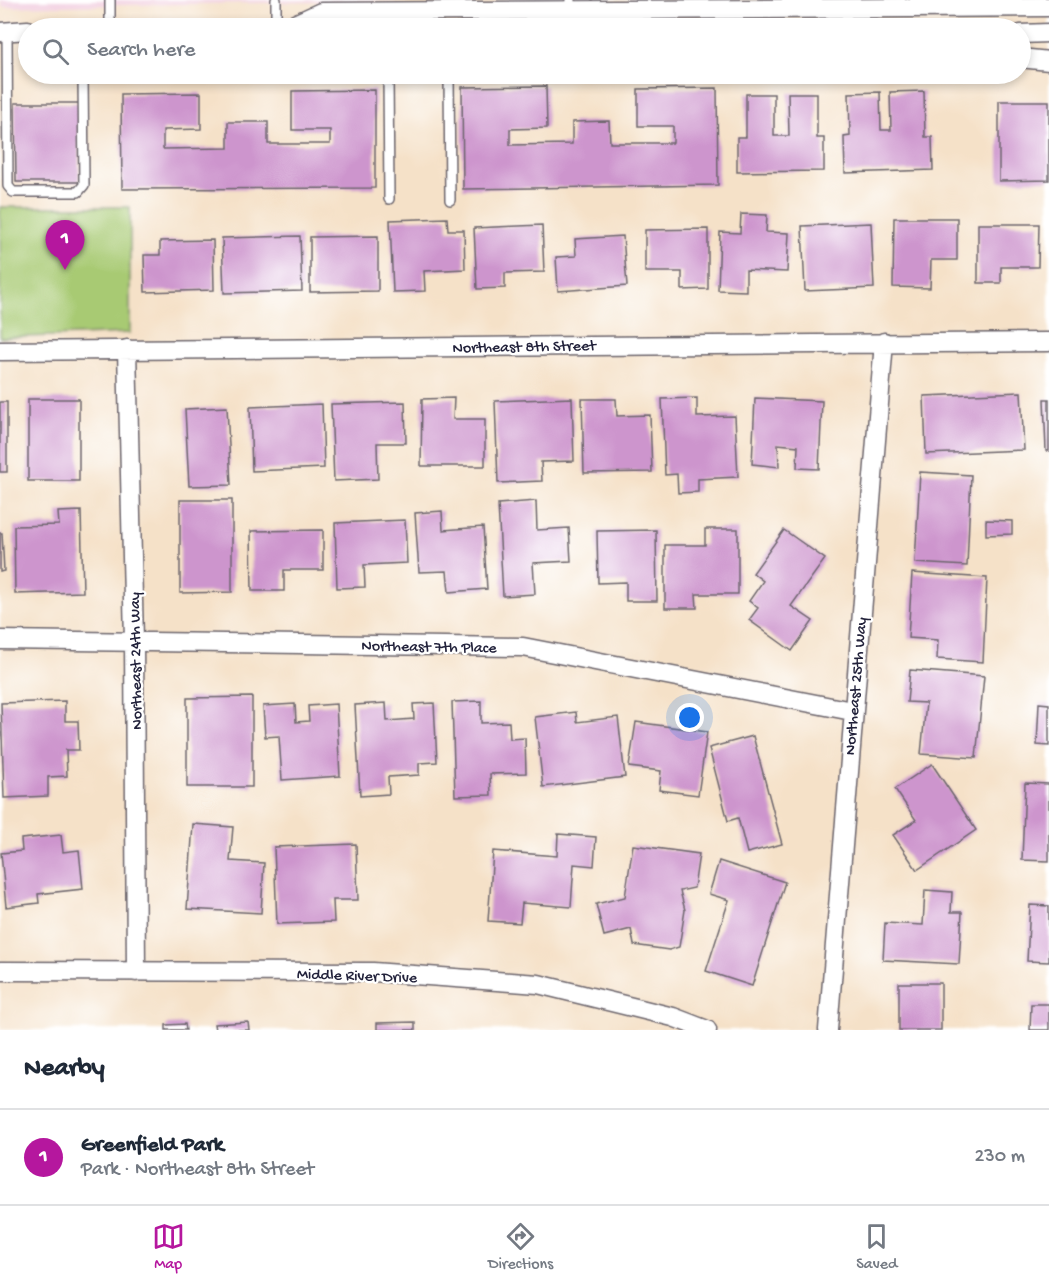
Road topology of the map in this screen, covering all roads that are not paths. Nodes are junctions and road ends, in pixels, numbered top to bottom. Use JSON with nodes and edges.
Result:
{"nodes":[{"id":1,"x":110,"y":0,"type":"edge"},
{"id":2,"x":276,"y":0,"type":"edge"},
{"id":3,"x":570,"y":5,"type":"edge"},
{"id":4,"x":847,"y":5,"type":"edge"},
{"id":5,"x":1049,"y":7,"type":"edge"},
{"id":6,"x":110,"y":18,"type":"edge"},
{"id":7,"x":276,"y":18,"type":"edge"},
{"id":8,"x":308,"y":18,"type":"edge"},
{"id":9,"x":2,"y":30,"type":"edge"},
{"id":10,"x":18,"y":30,"type":"edge"},
{"id":11,"x":1049,"y":33,"type":"edge"},
{"id":12,"x":1031,"y":34,"type":"edge"},
{"id":13,"x":1031,"y":59,"type":"edge"},
{"id":14,"x":1049,"y":61,"type":"edge"},
{"id":15,"x":82,"y":84,"type":"edge"},
{"id":16,"x":388,"y":84,"type":"edge"},
{"id":17,"x":449,"y":84,"type":"edge"},
{"id":18,"x":389,"y":199,"type":"dead end"},
{"id":19,"x":450,"y":200,"type":"dead end"},
{"id":20,"x":884,"y":342,"type":"junction"},
{"id":21,"x":1049,"y":342,"type":"edge"},
{"id":22,"x":127,"y":350,"type":"junction"},
{"id":23,"x":0,"y":351,"type":"edge"},
{"id":24,"x":0,"y":640,"type":"edge"},
{"id":25,"x":135,"y":640,"type":"junction"},
{"id":26,"x":852,"y":711,"type":"junction"},
{"id":27,"x":0,"y":971,"type":"edge"},
{"id":28,"x":136,"y":972,"type":"junction"},
{"id":29,"x":707,"y":1030,"type":"edge"},
{"id":30,"x":828,"y":1030,"type":"edge"}],
"edges":[{"from":1,"to":6,"type":"lane"},
{"from":2,"to":7,"type":"lane"},
{"from":3,"to":4,"type":"street"},
{"from":3,"to":8,"type":"street"},
{"from":4,"to":5,"type":"street"},
{"from":9,"to":10,"type":"street"},
{"from":9,"to":15,"type":"lane"},
{"from":11,"to":12,"type":"street"},
{"from":13,"to":14,"type":"street"},
{"from":16,"to":18,"type":"lane"},
{"from":17,"to":19,"type":"lane"},
{"from":20,"to":21,"type":"street","name":"Northeast 8th Street"},
{"from":20,"to":22,"type":"street","name":"Northeast 8th Street"},
{"from":20,"to":26,"type":"street","name":"Northeast 25th Way"},
{"from":22,"to":23,"type":"street","name":"Northeast 8th Street"},
{"from":22,"to":25,"type":"street","name":"Northeast 24th Way"},
{"from":24,"to":25,"type":"street","name":"Northeast 7th Place"},
{"from":25,"to":26,"type":"street","name":"Northeast 7th Place"},
{"from":25,"to":28,"type":"street","name":"Northeast 24th Way"},
{"from":26,"to":30,"type":"street","name":"Northeast 25th Way"},
{"from":27,"to":28,"type":"street","name":"Middle River Drive"},
{"from":28,"to":29,"type":"street","name":"Middle River Drive"}]}
